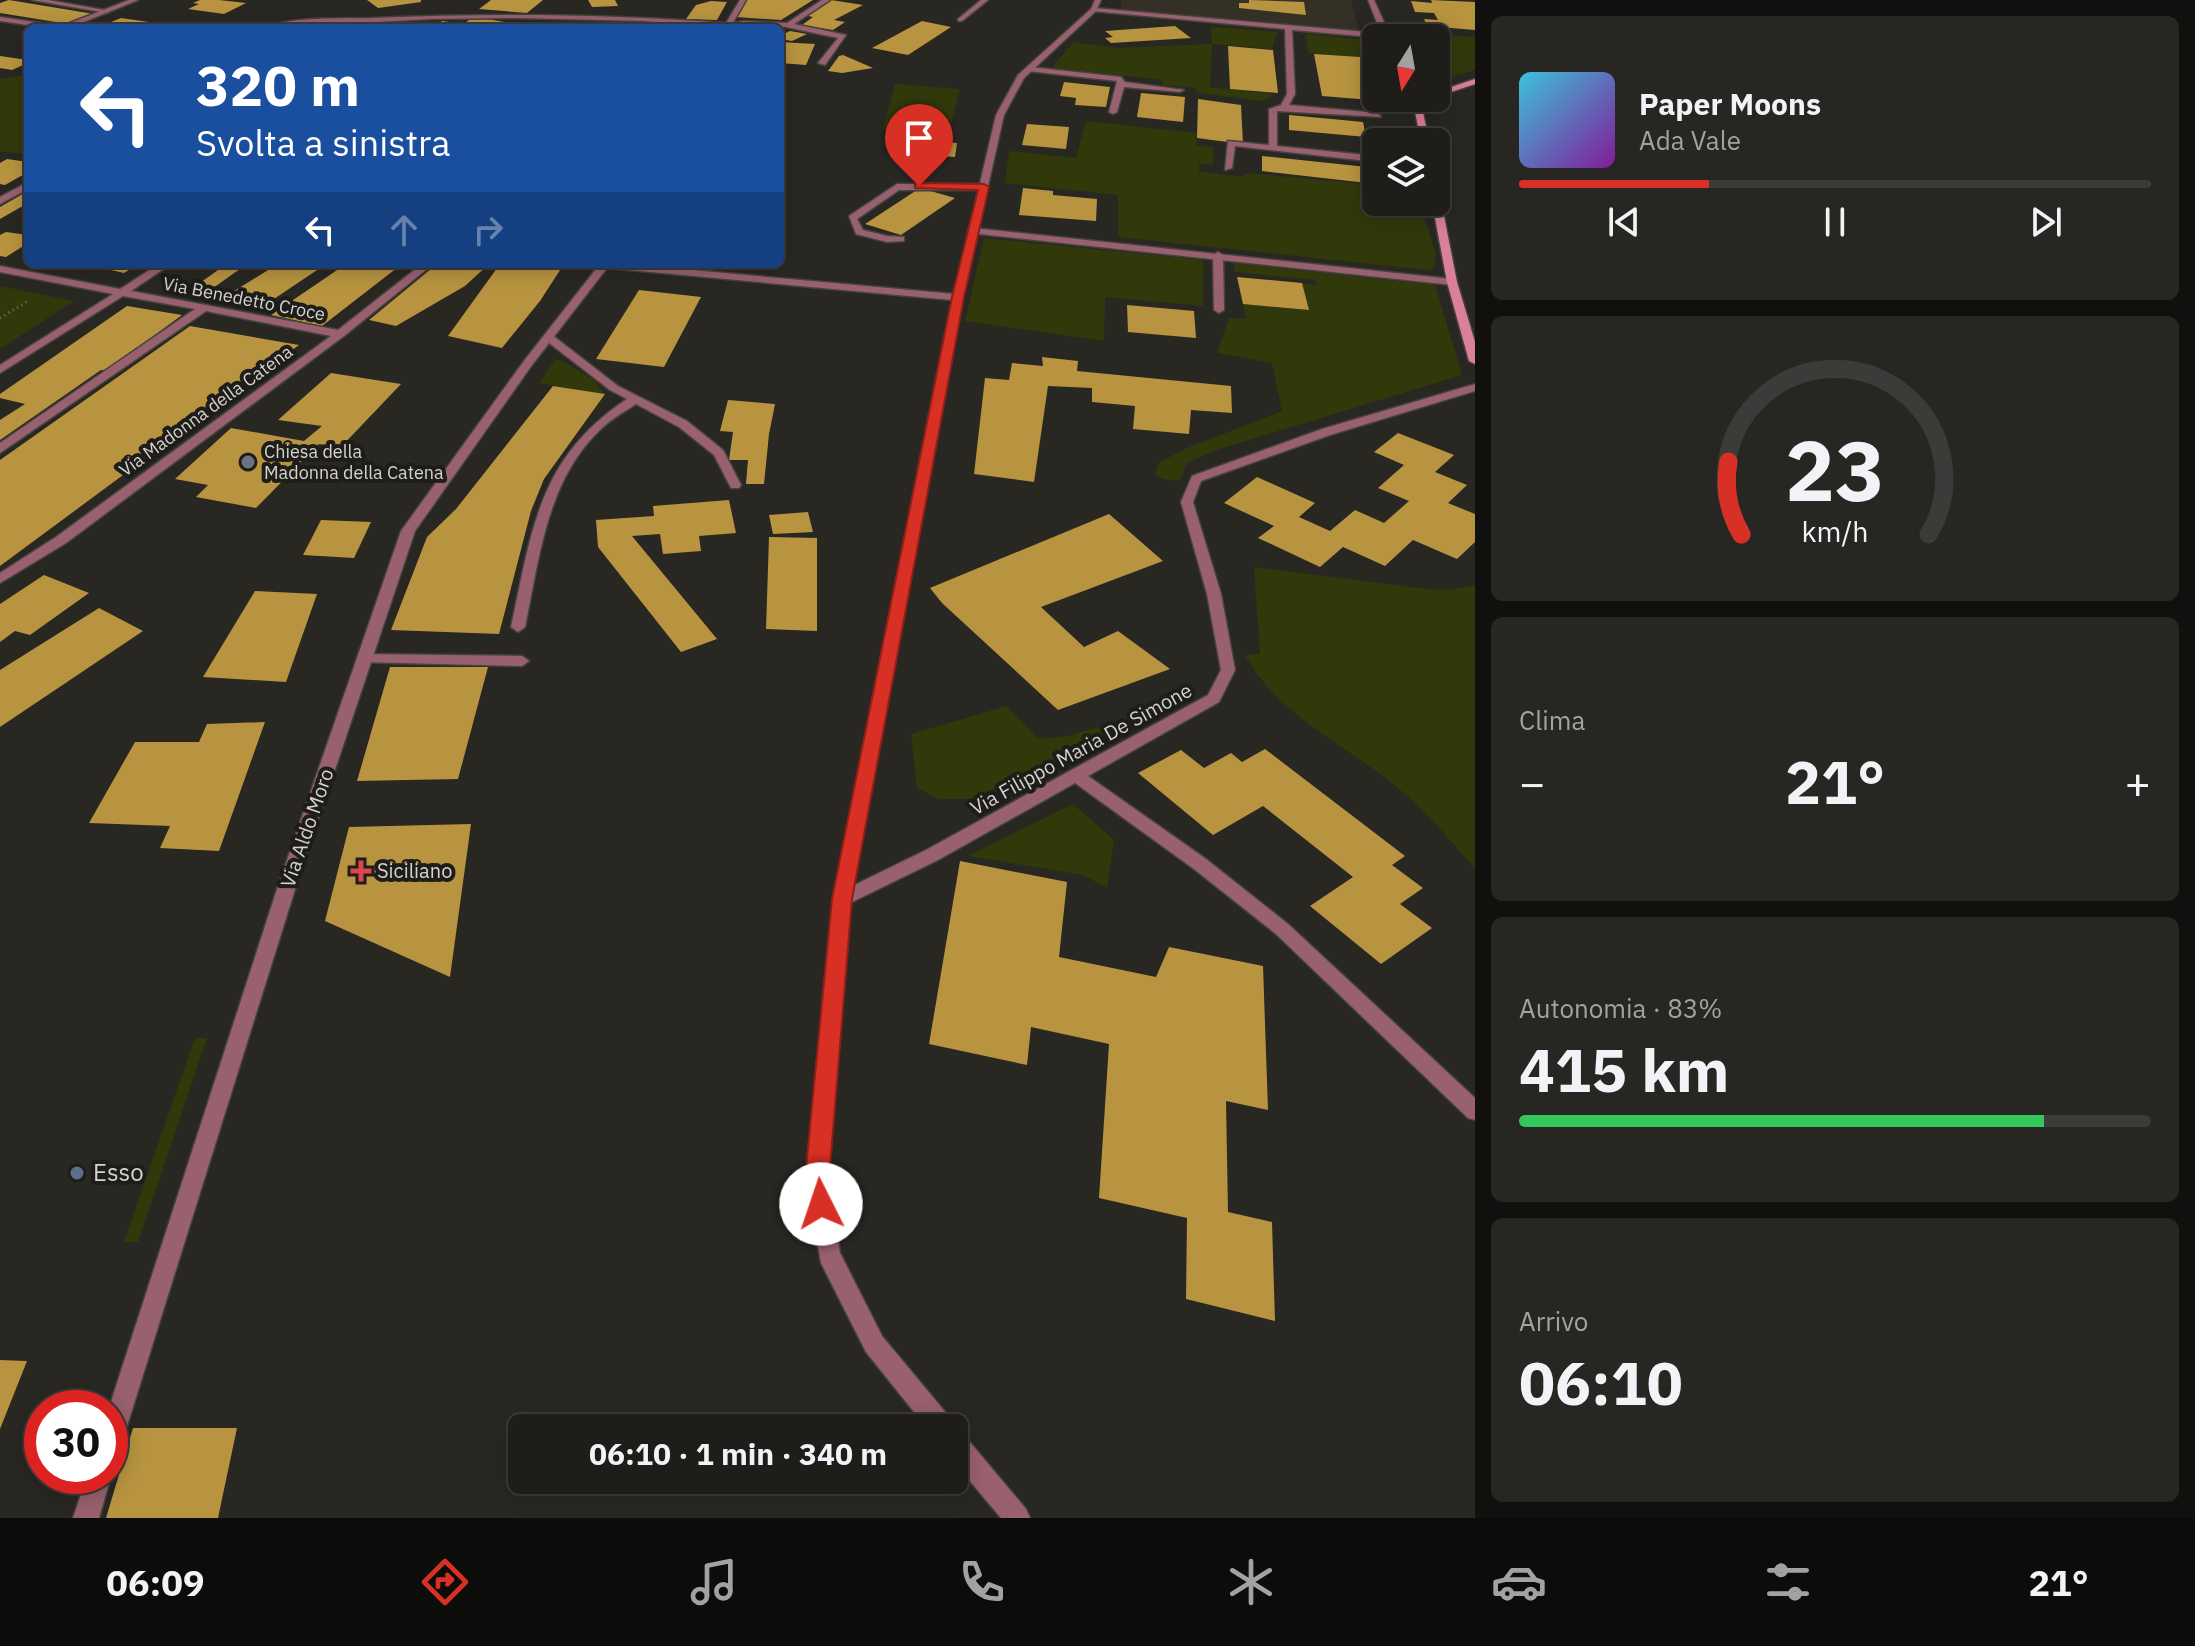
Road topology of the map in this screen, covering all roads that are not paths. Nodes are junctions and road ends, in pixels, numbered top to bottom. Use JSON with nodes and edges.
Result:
{"nodes":[{"id":1,"x":35,"y":0,"type":"edge"},
{"id":2,"x":135,"y":0,"type":"edge"},
{"id":3,"x":743,"y":0,"type":"edge"},
{"id":4,"x":827,"y":0,"type":"edge"},
{"id":5,"x":985,"y":0,"type":"edge"},
{"id":6,"x":1371,"y":0,"type":"edge"},
{"id":7,"x":1096,"y":5,"type":"edge"},
{"id":8,"x":463,"y":9,"type":"dead end"},
{"id":9,"x":107,"y":11,"type":"junction"},
{"id":10,"x":453,"y":16,"type":"junction"},
{"id":11,"x":434,"y":17,"type":"junction"},
{"id":12,"x":0,"y":19,"type":"edge"},
{"id":13,"x":960,"y":20,"type":"dead end"},
{"id":14,"x":790,"y":23,"type":"junction"},
{"id":15,"x":35,"y":24,"type":"edge"},
{"id":16,"x":73,"y":24,"type":"edge"},
{"id":17,"x":328,"y":24,"type":"edge"},
{"id":18,"x":430,"y":24,"type":"edge"},
{"id":19,"x":688,"y":24,"type":"edge"},
{"id":20,"x":729,"y":24,"type":"edge"},
{"id":21,"x":750,"y":24,"type":"edge"},
{"id":22,"x":1381,"y":24,"type":"edge"},
{"id":23,"x":1288,"y":27,"type":"junction"},
{"id":24,"x":1362,"y":34,"type":"edge"},
{"id":25,"x":822,"y":63,"type":"dead end"},
{"id":26,"x":1030,"y":69,"type":"junction"},
{"id":27,"x":1475,"y":81,"type":"edge"},
{"id":28,"x":1121,"y":84,"type":"junction"},
{"id":29,"x":1180,"y":90,"type":"dead end"},
{"id":30,"x":1450,"y":91,"type":"edge"},
{"id":31,"x":1284,"y":107,"type":"junction"},
{"id":32,"x":1113,"y":112,"type":"dead end"},
{"id":33,"x":1378,"y":115,"type":"dead end"},
{"id":34,"x":1273,"y":148,"type":"junction"},
{"id":35,"x":1362,"y":158,"type":"edge"},
{"id":36,"x":1228,"y":168,"type":"dead end"},
{"id":37,"x":24,"y":187,"type":"edge"},
{"id":38,"x":984,"y":187,"type":"junction"},
{"id":39,"x":0,"y":201,"type":"edge"},
{"id":40,"x":1439,"y":216,"type":"edge"},
{"id":41,"x":973,"y":231,"type":"junction"},
{"id":42,"x":901,"y":239,"type":"dead end"},
{"id":43,"x":1218,"y":255,"type":"junction"},
{"id":44,"x":160,"y":268,"type":"edge"},
{"id":45,"x":423,"y":268,"type":"edge"},
{"id":46,"x":602,"y":268,"type":"edge"},
{"id":47,"x":645,"y":268,"type":"edge"},
{"id":48,"x":0,"y":269,"type":"edge"},
{"id":49,"x":1452,"y":282,"type":"junction"},
{"id":50,"x":122,"y":293,"type":"junction"},
{"id":51,"x":958,"y":297,"type":"junction"},
{"id":52,"x":205,"y":307,"type":"junction"},
{"id":53,"x":1219,"y":310,"type":"dead end"},
{"id":54,"x":340,"y":334,"type":"junction"},
{"id":55,"x":548,"y":337,"type":"junction"},
{"id":56,"x":1475,"y":361,"type":"edge"},
{"id":57,"x":0,"y":370,"type":"edge"},
{"id":58,"x":1475,"y":387,"type":"edge"},
{"id":59,"x":634,"y":400,"type":"junction"},
{"id":60,"x":0,"y":449,"type":"edge"},
{"id":61,"x":735,"y":485,"type":"dead end"},
{"id":62,"x":0,"y":579,"type":"edge"},
{"id":63,"x":518,"y":627,"type":"dead end"},
{"id":64,"x":364,"y":659,"type":"junction"},
{"id":65,"x":522,"y":661,"type":"dead end"},
{"id":66,"x":1077,"y":776,"type":"junction"},
{"id":67,"x":842,"y":899,"type":"junction"},
{"id":68,"x":1475,"y":1111,"type":"edge"},
{"id":69,"x":127,"y":1390,"type":"edge"},
{"id":70,"x":931,"y":1414,"type":"edge"},
{"id":71,"x":968,"y":1460,"type":"edge"},
{"id":72,"x":93,"y":1494,"type":"edge"},
{"id":73,"x":86,"y":1518,"type":"edge"},
{"id":74,"x":1017,"y":1518,"type":"edge"}],
"edges":[{"from":1,"to":9,"type":"street"},
{"from":2,"to":9,"type":"street"},
{"from":3,"to":20,"type":"street"},
{"from":4,"to":14,"type":"street"},
{"from":5,"to":13,"type":"street"},
{"from":6,"to":22,"type":"street"},
{"from":7,"to":23,"type":"street"},
{"from":7,"to":26,"type":"street"},
{"from":8,"to":10,"type":"street"},
{"from":9,"to":16,"type":"street"},
{"from":10,"to":11,"type":"street"},
{"from":10,"to":19,"type":"street"},
{"from":11,"to":17,"type":"street"},
{"from":11,"to":18,"type":"street"},
{"from":12,"to":15,"type":"street"},
{"from":14,"to":21,"type":"street"},
{"from":14,"to":25,"type":"street"},
{"from":23,"to":24,"type":"street"},
{"from":23,"to":31,"type":"street"},
{"from":26,"to":28,"type":"street"},
{"from":26,"to":38,"type":"street"},
{"from":27,"to":30,"type":"main road"},
{"from":28,"to":29,"type":"street"},
{"from":28,"to":32,"type":"street"},
{"from":31,"to":33,"type":"street"},
{"from":31,"to":34,"type":"street"},
{"from":34,"to":35,"type":"street"},
{"from":34,"to":36,"type":"street"},
{"from":37,"to":39,"type":"street"},
{"from":38,"to":41,"type":"street"},
{"from":38,"to":42,"type":"street"},
{"from":40,"to":49,"type":"main road"},
{"from":41,"to":43,"type":"street"},
{"from":41,"to":51,"type":"street"},
{"from":43,"to":49,"type":"street"},
{"from":43,"to":53,"type":"street"},
{"from":44,"to":50,"type":"street"},
{"from":45,"to":54,"type":"street","name":"Via Madonna della Catena"},
{"from":46,"to":55,"type":"street","name":"Via Aldo Moro"},
{"from":47,"to":51,"type":"street"},
{"from":48,"to":50,"type":"street","name":"Via Benedetto Croce"},
{"from":49,"to":56,"type":"main road"},
{"from":50,"to":52,"type":"street","name":"Via Benedetto Croce"},
{"from":50,"to":57,"type":"street"},
{"from":51,"to":67,"type":"street"},
{"from":52,"to":54,"type":"street","name":"Via Benedetto Croce"},
{"from":52,"to":60,"type":"street"},
{"from":54,"to":62,"type":"street","name":"Via Madonna della Catena"},
{"from":55,"to":59,"type":"street"},
{"from":55,"to":64,"type":"street","name":"Via Aldo Moro"},
{"from":58,"to":66,"type":"street","name":"Via Filippo Maria De Simone"},
{"from":59,"to":61,"type":"street"},
{"from":59,"to":63,"type":"street"},
{"from":64,"to":65,"type":"street"},
{"from":64,"to":69,"type":"street","name":"Via Aldo Moro"},
{"from":66,"to":67,"type":"street","name":"Via Filippo Maria De Simone"},
{"from":66,"to":68,"type":"street"},
{"from":67,"to":70,"type":"street"},
{"from":71,"to":74,"type":"street"},
{"from":72,"to":73,"type":"street"}]}
